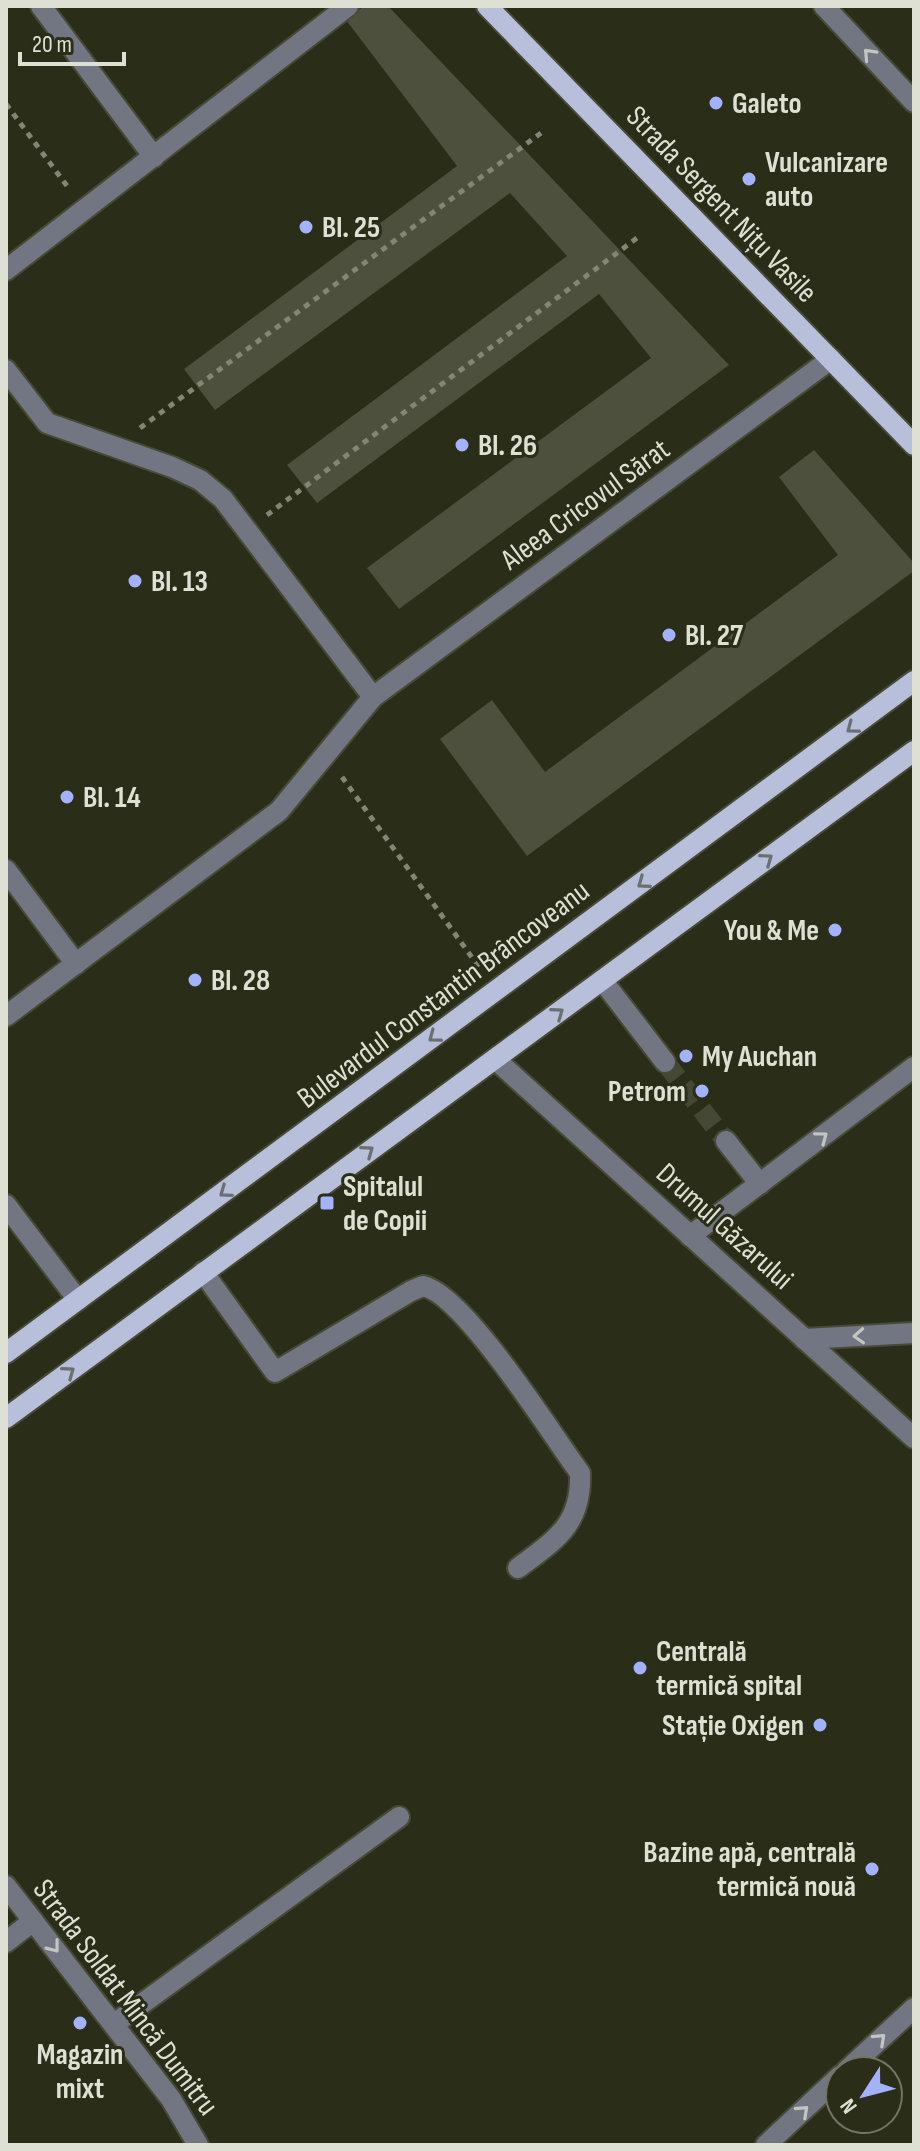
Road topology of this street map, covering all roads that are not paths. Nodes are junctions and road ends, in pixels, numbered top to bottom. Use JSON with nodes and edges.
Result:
{"nodes":[{"id":1,"x":41,"y":6,"type":"edge"},
{"id":2,"x":348,"y":6,"type":"edge"},
{"id":3,"x":487,"y":6,"type":"edge"},
{"id":4,"x":824,"y":6,"type":"edge"},
{"id":5,"x":914,"y":102,"type":"edge"},
{"id":6,"x":154,"y":157,"type":"junction"},
{"id":7,"x":6,"y":270,"type":"edge"},
{"id":8,"x":831,"y":359,"type":"junction"},
{"id":9,"x":6,"y":370,"type":"edge"},
{"id":10,"x":914,"y":445,"type":"edge"},
{"id":11,"x":914,"y":681,"type":"edge"},
{"id":12,"x":373,"y":697,"type":"junction"},
{"id":13,"x":914,"y":751,"type":"edge"},
{"id":14,"x":6,"y":870,"type":"edge"},
{"id":15,"x":76,"y":964,"type":"junction"},
{"id":16,"x":602,"y":980,"type":"junction"},
{"id":17,"x":6,"y":1016,"type":"edge"},
{"id":18,"x":495,"y":1059,"type":"junction"},
{"id":19,"x":665,"y":1062,"type":"tunnel mouth"},
{"id":20,"x":914,"y":1067,"type":"edge"},
{"id":21,"x":726,"y":1141,"type":"tunnel mouth"},
{"id":22,"x":760,"y":1184,"type":"junction"},
{"id":23,"x":6,"y":1205,"type":"edge"},
{"id":24,"x":690,"y":1236,"type":"junction"},
{"id":25,"x":203,"y":1272,"type":"junction"},
{"id":26,"x":78,"y":1300,"type":"junction"},
{"id":27,"x":914,"y":1333,"type":"edge"},
{"id":28,"x":804,"y":1339,"type":"junction"},
{"id":29,"x":6,"y":1353,"type":"edge"},
{"id":30,"x":6,"y":1418,"type":"edge"},
{"id":31,"x":914,"y":1438,"type":"edge"},
{"id":32,"x":518,"y":1568,"type":"dead end"},
{"id":33,"x":399,"y":1817,"type":"dead end"},
{"id":34,"x":6,"y":1886,"type":"edge"},
{"id":35,"x":33,"y":1921,"type":"junction"},
{"id":36,"x":6,"y":1942,"type":"edge"},
{"id":37,"x":914,"y":2008,"type":"edge"},
{"id":38,"x":114,"y":2024,"type":"junction"},
{"id":39,"x":863,"y":2055,"type":"edge"},
{"id":40,"x":824,"y":2091,"type":"edge"},
{"id":41,"x":198,"y":2145,"type":"edge"},
{"id":42,"x":766,"y":2145,"type":"edge"}],
"edges":[{"from":1,"to":6,"type":"street"},
{"from":2,"to":6,"type":"street"},
{"from":3,"to":8,"type":"main road","name":"Strada Sergent Nițu Vasile"},
{"from":5,"to":4,"type":"street","one_way":true},
{"from":6,"to":7,"type":"street"},
{"from":8,"to":10,"type":"main road","name":"Strada Sergent Nițu Vasile"},
{"from":8,"to":12,"type":"street","name":"Aleea Cricovul Sărat"},
{"from":9,"to":12,"type":"street"},
{"from":11,"to":26,"type":"main road","name":"Bulevardul Constantin Brâncoveanu","one_way":true},
{"from":12,"to":15,"type":"street","name":"Aleea Cricovul Sărat"},
{"from":16,"to":13,"type":"main road","one_way":true},
{"from":14,"to":15,"type":"street"},
{"from":15,"to":17,"type":"street","name":"Aleea Cricovul Sărat"},
{"from":18,"to":16,"type":"main road","one_way":true},
{"from":16,"to":19,"type":"street"},
{"from":18,"to":24,"type":"street","name":"Drumul Găzarului"},
{"from":25,"to":18,"type":"main road","one_way":true},
{"from":22,"to":20,"type":"street","one_way":true},
{"from":21,"to":22,"type":"street"},
{"from":22,"to":24,"type":"street"},
{"from":23,"to":26,"type":"street"},
{"from":24,"to":28,"type":"street","name":"Drumul Găzarului"},
{"from":30,"to":25,"type":"main road","one_way":true},
{"from":25,"to":32,"type":"street"},
{"from":26,"to":29,"type":"main road","name":"Bulevardul Constantin Brâncoveanu"},
{"from":27,"to":28,"type":"street","one_way":true},
{"from":28,"to":31,"type":"street","name":"Drumul Găzarului"},
{"from":33,"to":38,"type":"street"},
{"from":34,"to":35,"type":"street","name":"Strada Soldat Mincă Dumitru"},
{"from":35,"to":36,"type":"street"},
{"from":35,"to":38,"type":"street","name":"Strada Soldat Mincă Dumitru","one_way":true},
{"from":39,"to":37,"type":"street","one_way":true},
{"from":38,"to":41,"type":"street","name":"Strada Soldat Mincă Dumitru"},
{"from":42,"to":40,"type":"street","one_way":true}]}
